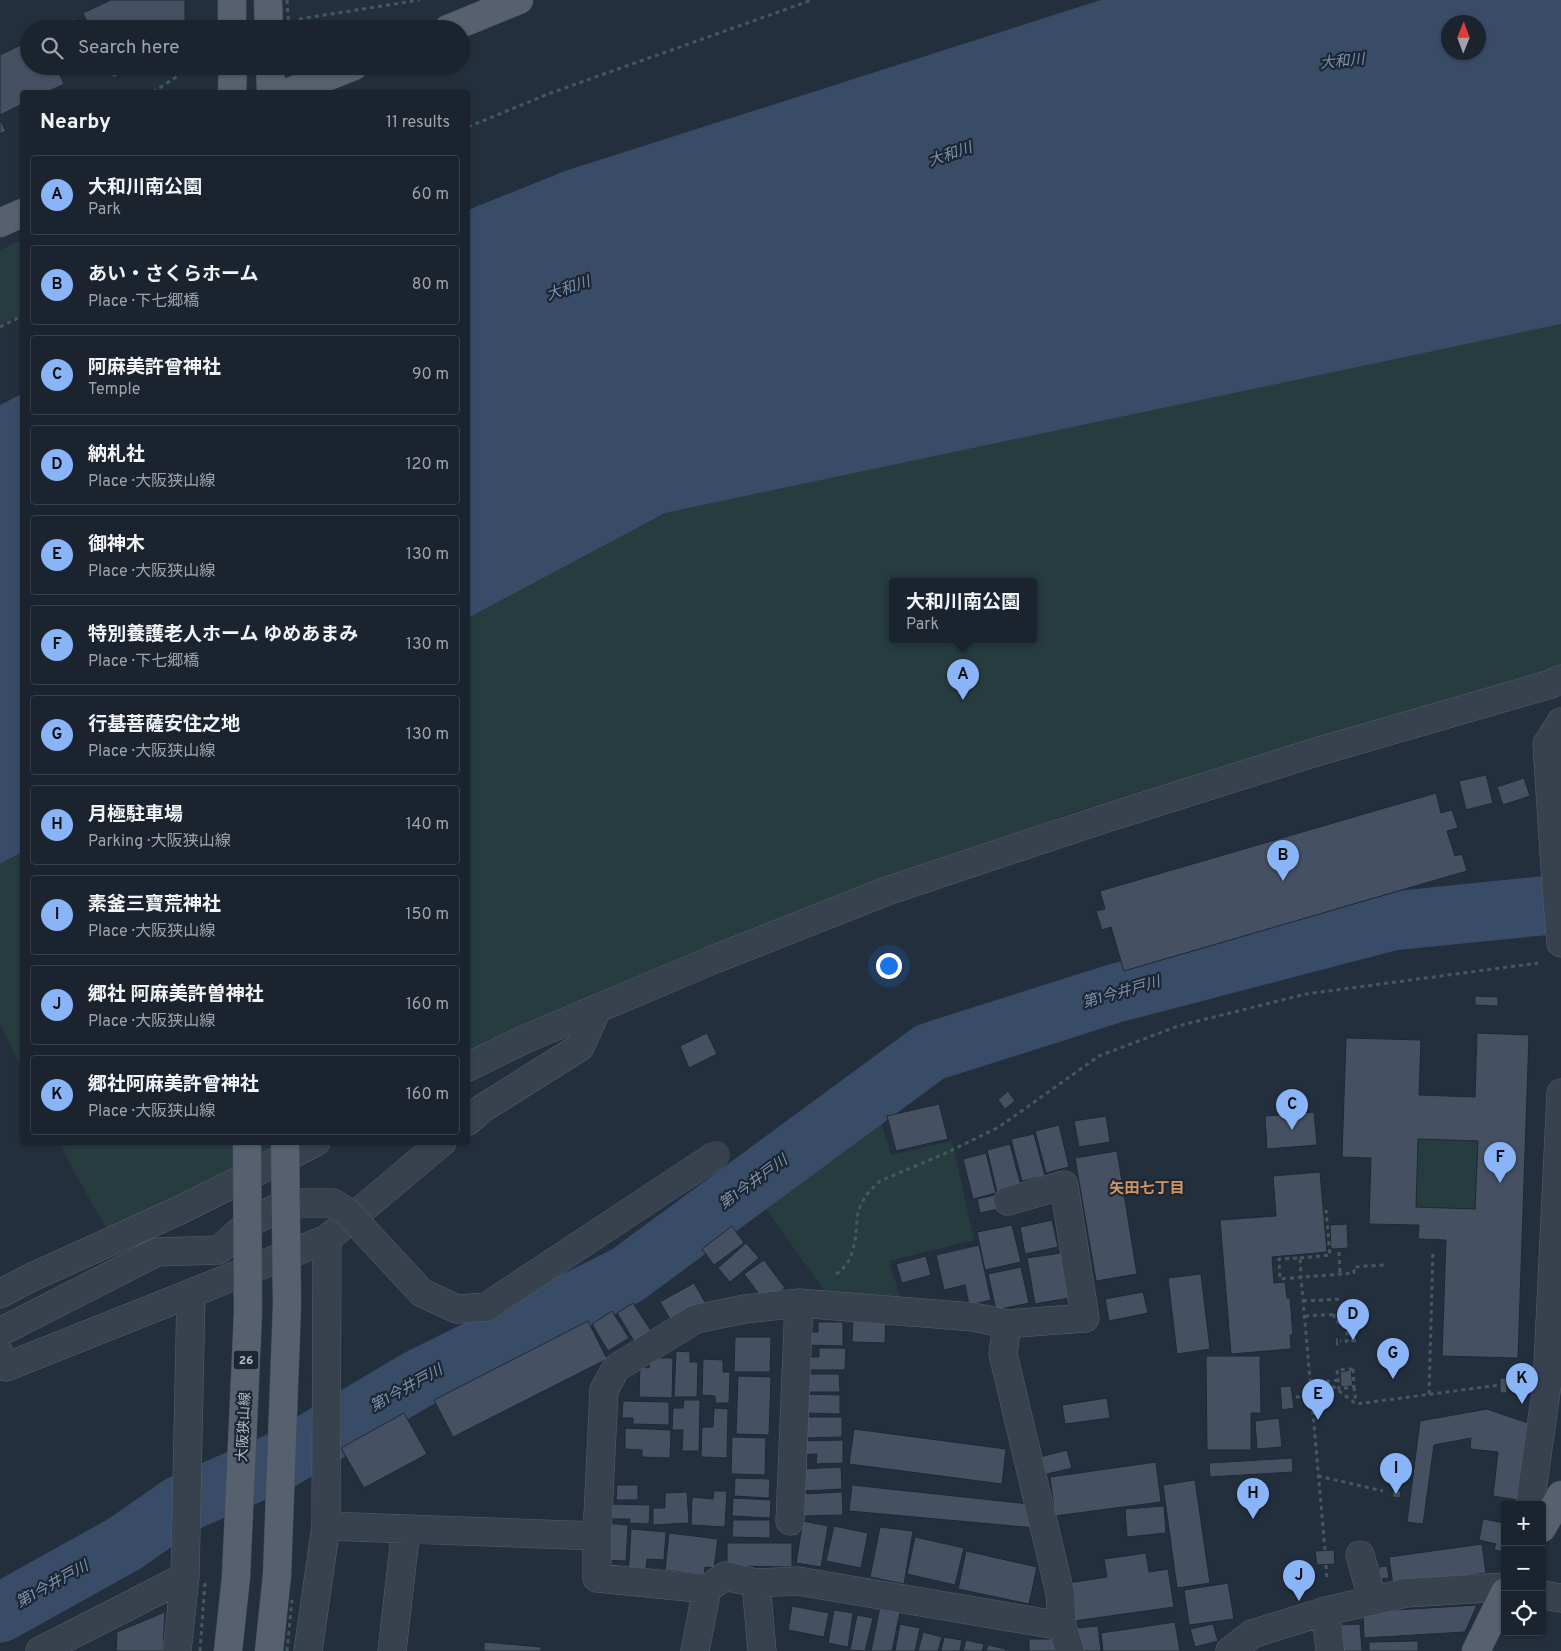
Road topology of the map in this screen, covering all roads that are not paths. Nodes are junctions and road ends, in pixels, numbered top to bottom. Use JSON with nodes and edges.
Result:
{"nodes":[{"id":1,"x":232,"y":0,"type":"edge"},
{"id":2,"x":268,"y":0,"type":"edge"},
{"id":3,"x":519,"y":0,"type":"edge"},
{"id":4,"x":232,"y":20,"type":"edge"},
{"id":5,"x":278,"y":20,"type":"edge"},
{"id":6,"x":470,"y":20,"type":"edge"},
{"id":7,"x":233,"y":75,"type":"edge"},
{"id":8,"x":270,"y":75,"type":"edge"},
{"id":9,"x":331,"y":75,"type":"edge"},
{"id":10,"x":232,"y":90,"type":"edge"},
{"id":11,"x":271,"y":90,"type":"edge"},
{"id":12,"x":293,"y":90,"type":"edge"},
{"id":13,"x":20,"y":214,"type":"edge"},
{"id":14,"x":0,"y":224,"type":"edge"},
{"id":15,"x":1561,"y":679,"type":"edge"},
{"id":16,"x":1561,"y":722,"type":"edge"},
{"id":17,"x":1560,"y":932,"type":"edge"},
{"id":18,"x":596,"y":1009,"type":"junction"},
{"id":19,"x":470,"y":1066,"type":"edge"},
{"id":20,"x":1561,"y":1093,"type":"edge"},
{"id":21,"x":470,"y":1119,"type":"edge"},
{"id":22,"x":247,"y":1145,"type":"edge"},
{"id":23,"x":285,"y":1145,"type":"edge"},
{"id":24,"x":310,"y":1145,"type":"edge"},
{"id":25,"x":438,"y":1145,"type":"edge"},
{"id":26,"x":716,"y":1155,"type":"dead end"},
{"id":27,"x":1008,"y":1200,"type":"dead end"},
{"id":28,"x":286,"y":1203,"type":"junction"},
{"id":29,"x":248,"y":1224,"type":"junction"},
{"id":30,"x":327,"y":1239,"type":"junction"},
{"id":31,"x":191,"y":1293,"type":"junction"},
{"id":32,"x":0,"y":1294,"type":"edge"},
{"id":33,"x":799,"y":1303,"type":"junction"},
{"id":34,"x":1007,"y":1324,"type":"junction"},
{"id":35,"x":0,"y":1332,"type":"edge"},
{"id":36,"x":0,"y":1354,"type":"edge"},
{"id":37,"x":1554,"y":1387,"type":"edge"},
{"id":38,"x":1561,"y":1495,"type":"edge"},
{"id":39,"x":1531,"y":1501,"type":"edge"},
{"id":40,"x":790,"y":1521,"type":"dead end"},
{"id":41,"x":1546,"y":1521,"type":"edge"},
{"id":42,"x":326,"y":1526,"type":"junction"},
{"id":43,"x":406,"y":1529,"type":"junction"},
{"id":44,"x":597,"y":1536,"type":"junction"},
{"id":45,"x":1360,"y":1555,"type":"dead end"},
{"id":46,"x":185,"y":1577,"type":"junction"},
{"id":47,"x":756,"y":1582,"type":"junction"},
{"id":48,"x":1501,"y":1587,"type":"edge"},
{"id":49,"x":707,"y":1589,"type":"junction"},
{"id":50,"x":1546,"y":1596,"type":"edge"},
{"id":51,"x":1561,"y":1598,"type":"edge"},
{"id":52,"x":1501,"y":1600,"type":"edge"},
{"id":53,"x":1373,"y":1601,"type":"junction"},
{"id":54,"x":1326,"y":1611,"type":"junction"},
{"id":55,"x":1066,"y":1638,"type":"edge"},
{"id":56,"x":40,"y":1651,"type":"edge"},
{"id":57,"x":177,"y":1651,"type":"edge"},
{"id":58,"x":228,"y":1651,"type":"edge"},
{"id":59,"x":269,"y":1651,"type":"edge"},
{"id":60,"x":308,"y":1651,"type":"edge"},
{"id":61,"x":392,"y":1651,"type":"edge"},
{"id":62,"x":695,"y":1651,"type":"edge"},
{"id":63,"x":762,"y":1651,"type":"edge"},
{"id":64,"x":1230,"y":1651,"type":"edge"},
{"id":65,"x":1330,"y":1651,"type":"edge"},
{"id":66,"x":1476,"y":1651,"type":"edge"}],
"edges":[{"from":1,"to":4,"type":"main road"},
{"from":2,"to":5,"type":"main road"},
{"from":3,"to":6,"type":"main road"},
{"from":7,"to":10,"type":"main road"},
{"from":8,"to":11,"type":"main road"},
{"from":9,"to":12,"type":"main road"},
{"from":13,"to":14,"type":"main road"},
{"from":15,"to":18,"type":"street"},
{"from":16,"to":17,"type":"street"},
{"from":18,"to":19,"type":"street"},
{"from":18,"to":21,"type":"street"},
{"from":20,"to":37,"type":"street"},
{"from":22,"to":29,"type":"main road","name":"大阪狭山線","number":"26","bridge":true},
{"from":23,"to":28,"type":"main road","bridge":true},
{"from":24,"to":32,"type":"street"},
{"from":25,"to":30,"type":"street"},
{"from":26,"to":28,"type":"street","bridge":true},
{"from":27,"to":34,"type":"street"},
{"from":28,"to":29,"type":"street","bridge":true},
{"from":28,"to":59,"type":"main road","bridge":true},
{"from":29,"to":35,"type":"street"},
{"from":29,"to":58,"type":"main road","name":"大阪狭山線","number":"26","bridge":true},
{"from":30,"to":31,"type":"street"},
{"from":30,"to":42,"type":"street"},
{"from":31,"to":36,"type":"street"},
{"from":31,"to":46,"type":"street"},
{"from":33,"to":34,"type":"street"},
{"from":33,"to":40,"type":"street"},
{"from":33,"to":44,"type":"street"},
{"from":34,"to":55,"type":"street"},
{"from":37,"to":39,"type":"street"},
{"from":38,"to":41,"type":"main road"},
{"from":42,"to":43,"type":"street"},
{"from":42,"to":60,"type":"street"},
{"from":43,"to":44,"type":"street"},
{"from":43,"to":61,"type":"street"},
{"from":44,"to":49,"type":"street"},
{"from":45,"to":53,"type":"street"},
{"from":46,"to":56,"type":"street"},
{"from":46,"to":57,"type":"street"},
{"from":47,"to":49,"type":"street"},
{"from":47,"to":55,"type":"street"},
{"from":47,"to":63,"type":"street"},
{"from":48,"to":53,"type":"street"},
{"from":49,"to":62,"type":"street"},
{"from":50,"to":51,"type":"street"},
{"from":52,"to":66,"type":"main road"},
{"from":53,"to":54,"type":"street"},
{"from":54,"to":64,"type":"street"},
{"from":54,"to":65,"type":"street"}]}
